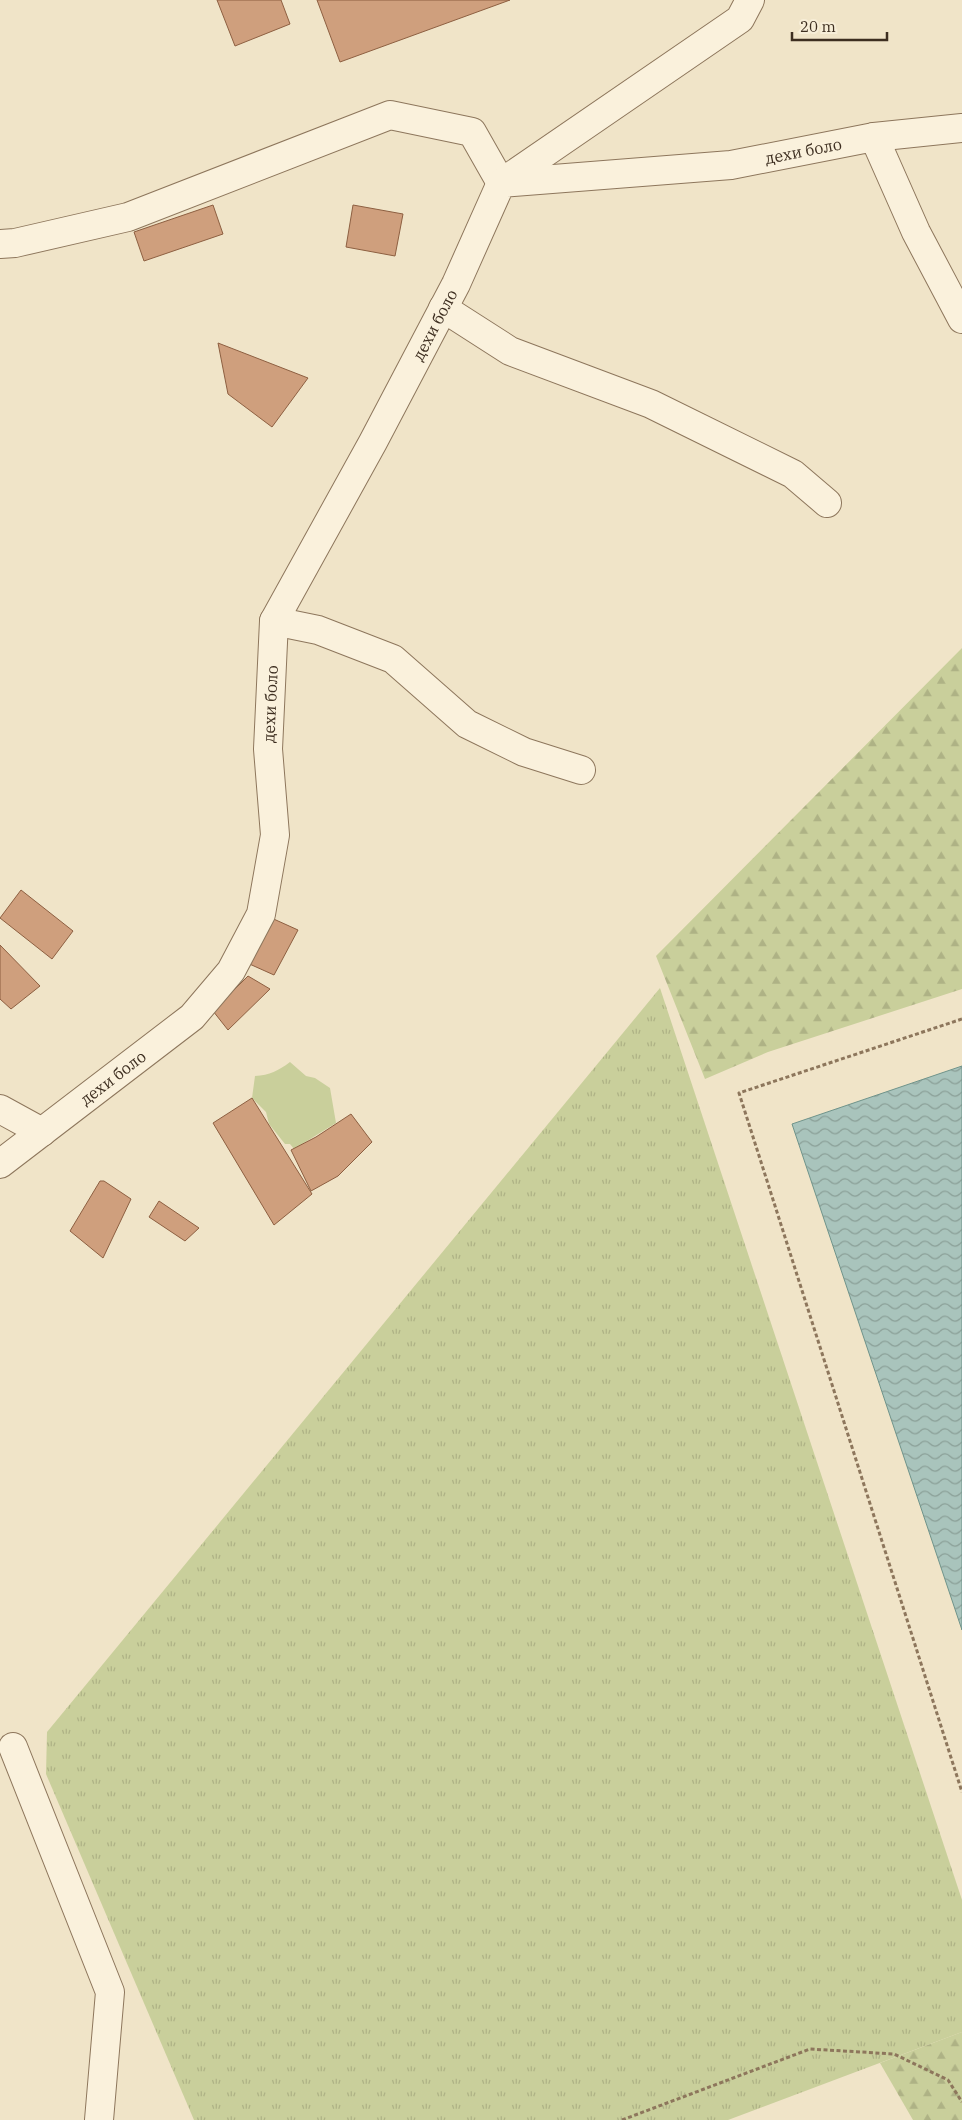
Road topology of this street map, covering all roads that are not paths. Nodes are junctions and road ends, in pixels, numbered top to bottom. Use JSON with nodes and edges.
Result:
{"nodes":[{"id":1,"x":750,"y":0,"type":"edge"},
{"id":2,"x":962,"y":128,"type":"edge"},
{"id":3,"x":874,"y":137,"type":"junction"},
{"id":4,"x":501,"y":183,"type":"junction"},
{"id":5,"x":0,"y":244,"type":"edge"},
{"id":6,"x":443,"y":308,"type":"junction"},
{"id":7,"x":962,"y":319,"type":"edge"},
{"id":8,"x":827,"y":503,"type":"dead end"},
{"id":9,"x":274,"y":620,"type":"junction"},
{"id":10,"x":581,"y":770,"type":"dead end"},
{"id":11,"x":0,"y":1109,"type":"edge"},
{"id":12,"x":42,"y":1132,"type":"junction"},
{"id":13,"x":0,"y":1164,"type":"edge"},
{"id":14,"x":14,"y":1747,"type":"dead end"},
{"id":15,"x":99,"y":2120,"type":"edge"}],
"edges":[{"from":1,"to":4,"type":"street"},
{"from":2,"to":3,"type":"street","name":"дехи боло"},
{"from":3,"to":4,"type":"street","name":"дехи боло"},
{"from":3,"to":7,"type":"street"},
{"from":4,"to":5,"type":"street"},
{"from":4,"to":6,"type":"street","name":"дехи боло"},
{"from":6,"to":8,"type":"street"},
{"from":6,"to":9,"type":"street","name":"дехи боло"},
{"from":9,"to":10,"type":"street"},
{"from":9,"to":12,"type":"street","name":"дехи боло"},
{"from":11,"to":12,"type":"street"},
{"from":12,"to":13,"type":"street","name":"дехи боло"},
{"from":14,"to":15,"type":"street"}]}
